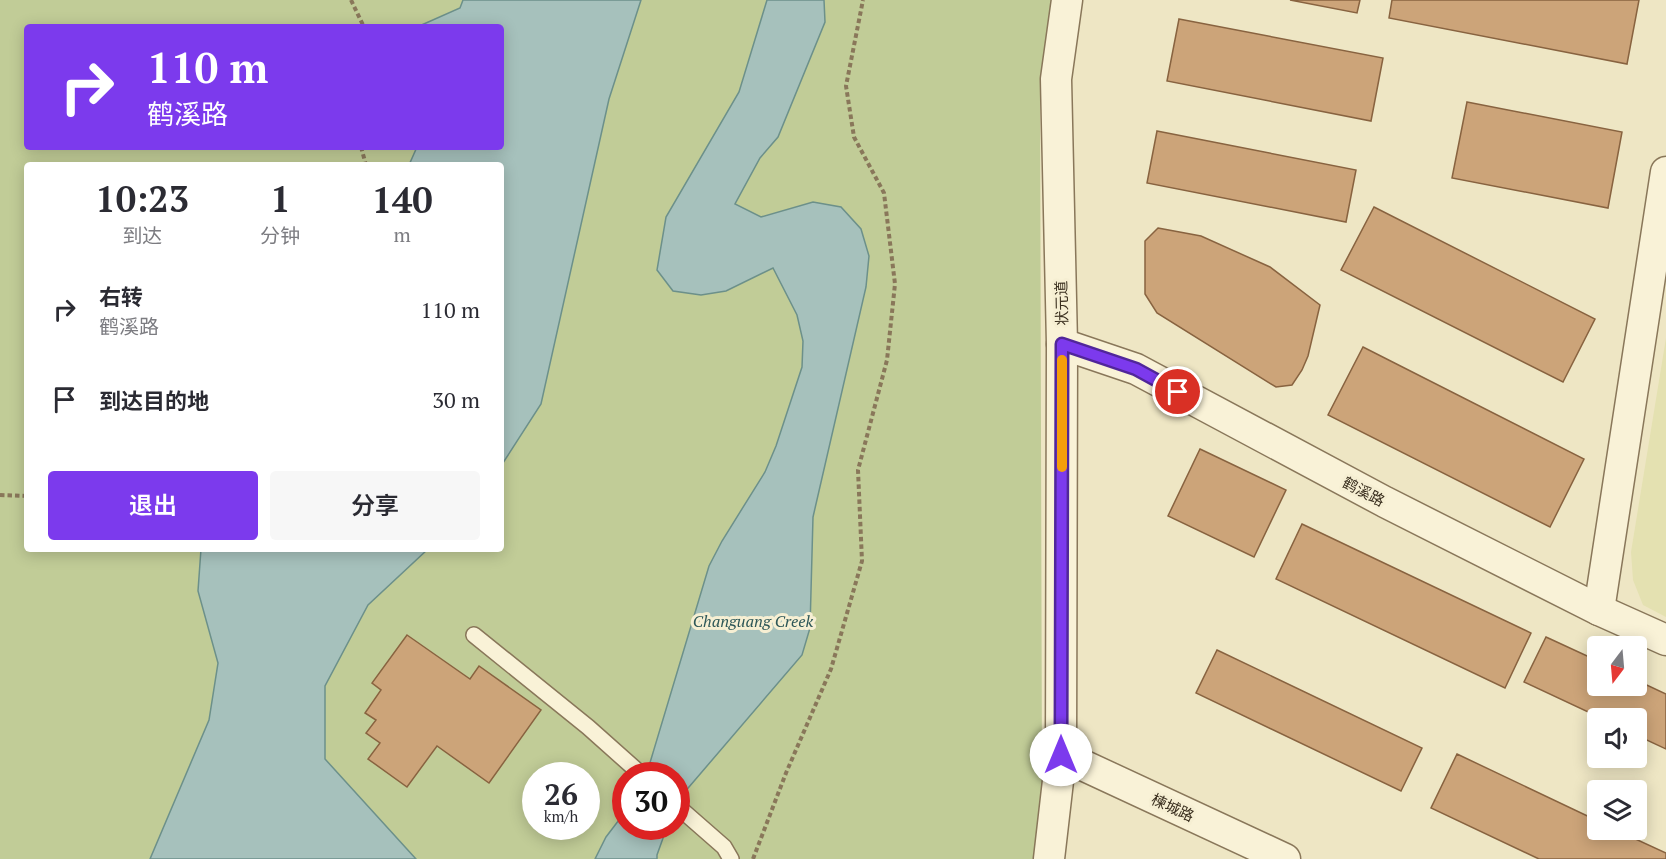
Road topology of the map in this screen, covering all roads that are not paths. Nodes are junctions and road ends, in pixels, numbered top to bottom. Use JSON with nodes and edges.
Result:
{"nodes":[{"id":1,"x":1067,"y":0,"type":"edge"},
{"id":2,"x":1666,"y":172,"type":"edge"},
{"id":3,"x":1062,"y":344,"type":"junction"},
{"id":4,"x":1599,"y":610,"type":"junction"},
{"id":5,"x":474,"y":635,"type":"dead end"},
{"id":6,"x":1666,"y":640,"type":"edge"},
{"id":7,"x":1061,"y":755,"type":"junction"},
{"id":8,"x":627,"y":762,"type":"edge"},
{"id":9,"x":690,"y":817,"type":"edge"},
{"id":10,"x":731,"y":859,"type":"edge"},
{"id":11,"x":1049,"y":859,"type":"edge"},
{"id":12,"x":1285,"y":859,"type":"edge"}],
"edges":[{"from":1,"to":3,"type":"street","name":"状元道"},
{"from":2,"to":4,"type":"street"},
{"from":3,"to":4,"type":"street","name":"鹤溪路"},
{"from":3,"to":7,"type":"street","name":"状元道"},
{"from":4,"to":6,"type":"street","name":"鹤溪路"},
{"from":5,"to":8,"type":"lane"},
{"from":7,"to":11,"type":"street","name":"状元道"},
{"from":7,"to":12,"type":"street","name":"楝城路"},
{"from":9,"to":10,"type":"lane"}]}
